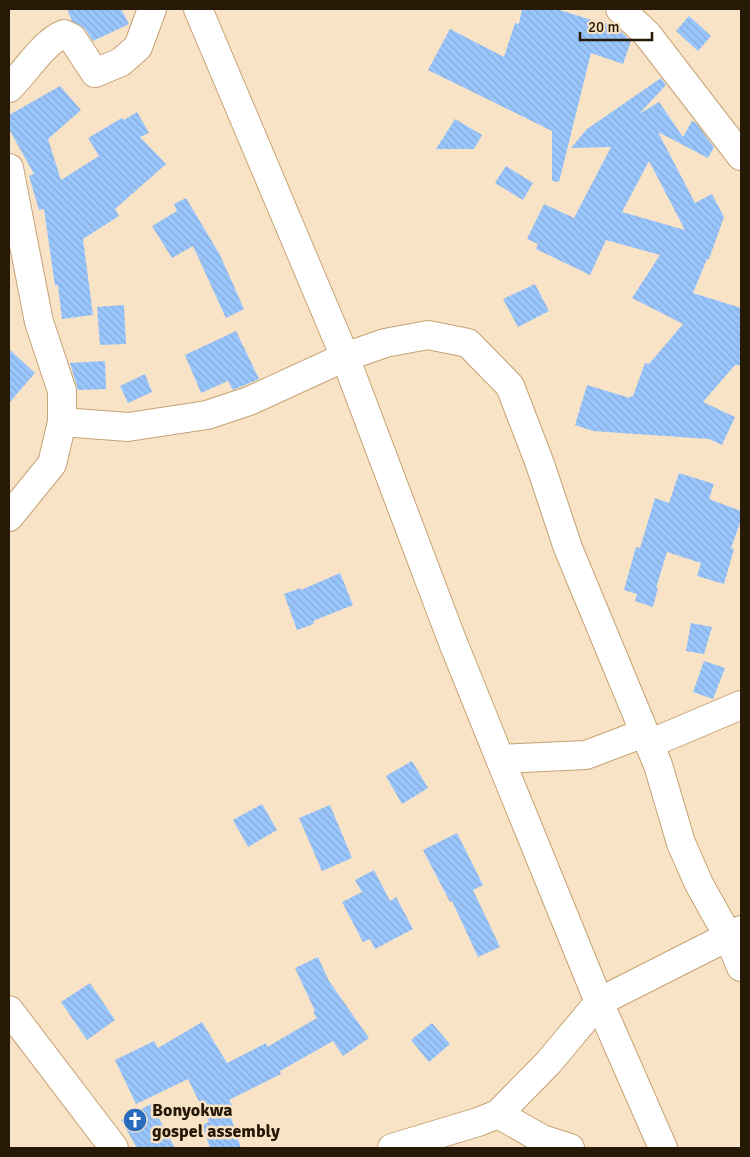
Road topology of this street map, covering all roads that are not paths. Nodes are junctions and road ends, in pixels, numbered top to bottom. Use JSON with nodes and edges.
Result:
{"nodes":[{"id":1,"x":152,"y":9,"type":"edge"},
{"id":2,"x":198,"y":9,"type":"edge"},
{"id":3,"x":620,"y":9,"type":"edge"},
{"id":4,"x":9,"y":88,"type":"edge"},
{"id":5,"x":741,"y":156,"type":"edge"},
{"id":6,"x":9,"y":168,"type":"edge"},
{"id":7,"x":345,"y":357,"type":"junction"},
{"id":8,"x":62,"y":422,"type":"junction"},
{"id":9,"x":9,"y":517,"type":"edge"},
{"id":10,"x":741,"y":705,"type":"edge"},
{"id":11,"x":647,"y":738,"type":"junction"},
{"id":12,"x":500,"y":759,"type":"junction"},
{"id":13,"x":734,"y":933,"type":"edge"},
{"id":14,"x":741,"y":967,"type":"edge"},
{"id":15,"x":599,"y":1002,"type":"junction"},
{"id":16,"x":9,"y":1010,"type":"edge"},
{"id":17,"x":498,"y":1114,"type":"junction"},
{"id":18,"x":114,"y":1148,"type":"edge"},
{"id":19,"x":392,"y":1148,"type":"edge"},
{"id":20,"x":570,"y":1148,"type":"edge"},
{"id":21,"x":663,"y":1148,"type":"edge"}],
"edges":[{"from":1,"to":4,"type":"street"},
{"from":2,"to":7,"type":"street"},
{"from":3,"to":5,"type":"street"},
{"from":6,"to":8,"type":"street"},
{"from":7,"to":8,"type":"street"},
{"from":7,"to":11,"type":"street"},
{"from":7,"to":12,"type":"street"},
{"from":8,"to":9,"type":"street"},
{"from":10,"to":11,"type":"street"},
{"from":11,"to":12,"type":"street"},
{"from":11,"to":13,"type":"street"},
{"from":12,"to":15,"type":"street"},
{"from":13,"to":14,"type":"street"},
{"from":13,"to":15,"type":"street"},
{"from":15,"to":17,"type":"street"},
{"from":15,"to":21,"type":"street"},
{"from":16,"to":18,"type":"street"},
{"from":17,"to":19,"type":"street"},
{"from":17,"to":20,"type":"street"}]}
